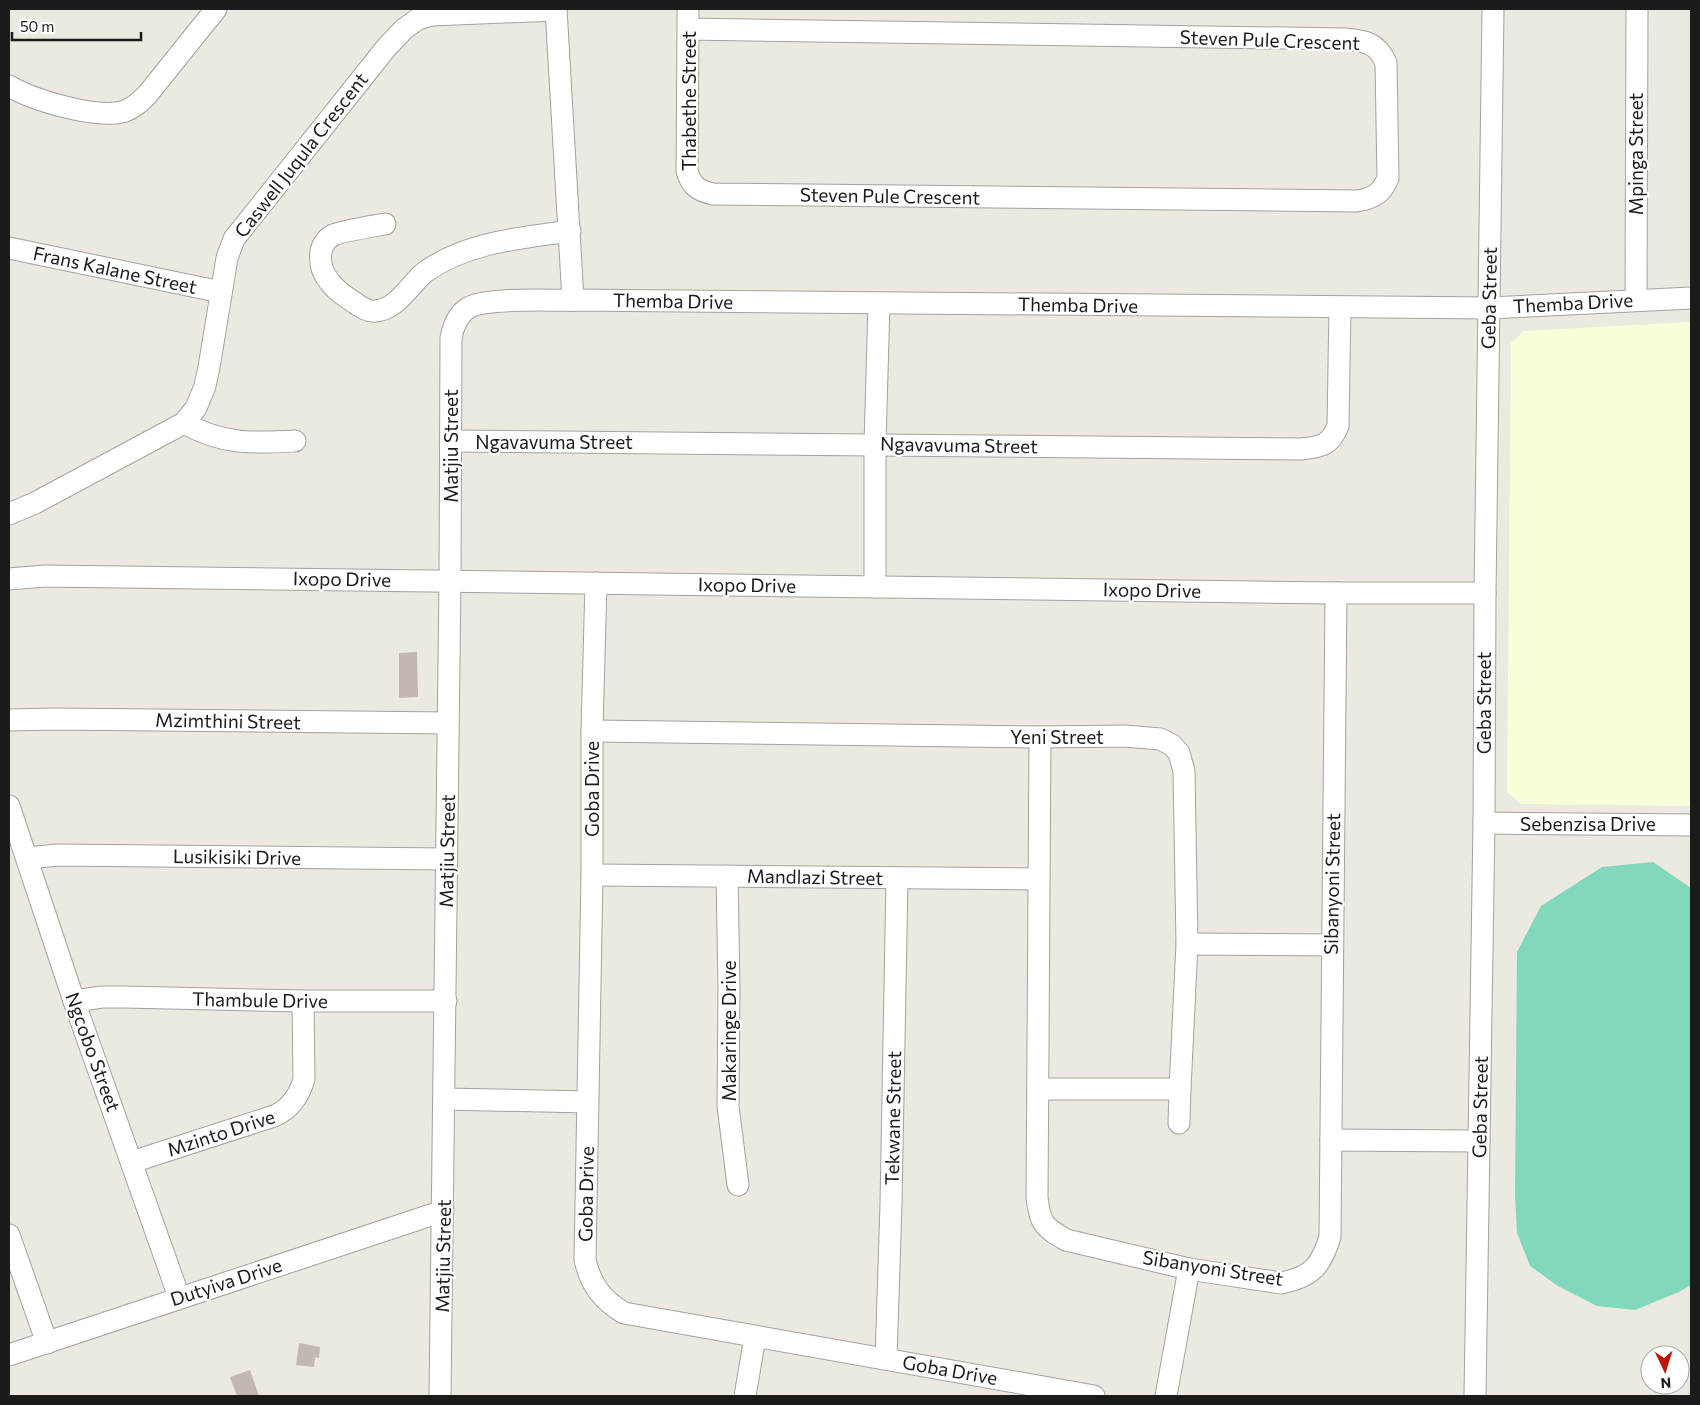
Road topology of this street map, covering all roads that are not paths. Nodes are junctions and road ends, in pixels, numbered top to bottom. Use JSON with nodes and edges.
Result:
{"nodes":[{"id":1,"x":216,"y":9,"type":"edge"},
{"id":2,"x":556,"y":9,"type":"edge"},
{"id":3,"x":1493,"y":9,"type":"edge"},
{"id":4,"x":1637,"y":9,"type":"edge"},
{"id":5,"x":688,"y":19,"type":"edge"},
{"id":6,"x":9,"y":86,"type":"edge"},
{"id":7,"x":698,"y":189,"type":"joint"},
{"id":8,"x":385,"y":224,"type":"dead end"},
{"id":9,"x":570,"y":231,"type":"junction"},
{"id":10,"x":9,"y":248,"type":"edge"},
{"id":11,"x":221,"y":292,"type":"junction"},
{"id":12,"x":1691,"y":298,"type":"edge"},
{"id":13,"x":573,"y":300,"type":"junction"},
{"id":14,"x":1636,"y":300,"type":"junction"},
{"id":15,"x":879,"y":303,"type":"junction"},
{"id":16,"x":1340,"y":307,"type":"junction"},
{"id":17,"x":1489,"y":308,"type":"junction"},
{"id":18,"x":466,"y":310,"type":"joint"},
{"id":19,"x":184,"y":423,"type":"junction"},
{"id":20,"x":295,"y":441,"type":"dead end"},
{"id":21,"x":452,"y":441,"type":"junction"},
{"id":22,"x":875,"y":444,"type":"junction"},
{"id":23,"x":9,"y":514,"type":"edge"},
{"id":24,"x":9,"y":579,"type":"edge"},
{"id":25,"x":450,"y":580,"type":"junction"},
{"id":26,"x":596,"y":583,"type":"junction"},
{"id":27,"x":875,"y":587,"type":"junction"},
{"id":28,"x":1336,"y":592,"type":"junction"},
{"id":29,"x":1485,"y":593,"type":"junction"},
{"id":30,"x":9,"y":720,"type":"edge"},
{"id":31,"x":448,"y":723,"type":"junction"},
{"id":32,"x":592,"y":731,"type":"junction"},
{"id":33,"x":1040,"y":737,"type":"junction"},
{"id":34,"x":9,"y":806,"type":"edge"},
{"id":35,"x":1484,"y":824,"type":"junction"},
{"id":36,"x":1691,"y":825,"type":"edge"},
{"id":37,"x":27,"y":858,"type":"junction"},
{"id":38,"x":446,"y":859,"type":"junction"},
{"id":39,"x":592,"y":875,"type":"junction"},
{"id":40,"x":727,"y":876,"type":"junction"},
{"id":41,"x":897,"y":878,"type":"junction"},
{"id":42,"x":1038,"y":879,"type":"junction"},
{"id":43,"x":1186,"y":944,"type":"junction"},
{"id":44,"x":1332,"y":945,"type":"junction"},
{"id":45,"x":74,"y":1001,"type":"junction"},
{"id":46,"x":303,"y":1001,"type":"junction"},
{"id":47,"x":446,"y":1001,"type":"junction"},
{"id":48,"x":1038,"y":1089,"type":"junction"},
{"id":49,"x":1180,"y":1089,"type":"junction"},
{"id":50,"x":444,"y":1099,"type":"junction"},
{"id":51,"x":588,"y":1102,"type":"junction"},
{"id":52,"x":1179,"y":1123,"type":"dead end"},
{"id":53,"x":1331,"y":1140,"type":"junction"},
{"id":54,"x":1479,"y":1141,"type":"junction"},
{"id":55,"x":132,"y":1162,"type":"junction"},
{"id":56,"x":738,"y":1185,"type":"dead end"},
{"id":57,"x":443,"y":1210,"type":"junction"},
{"id":58,"x":9,"y":1235,"type":"edge"},
{"id":59,"x":1189,"y":1269,"type":"junction"},
{"id":60,"x":180,"y":1297,"type":"junction"},
{"id":61,"x":755,"y":1337,"type":"junction"},
{"id":62,"x":46,"y":1343,"type":"junction"},
{"id":63,"x":9,"y":1355,"type":"edge"},
{"id":64,"x":886,"y":1359,"type":"junction"},
{"id":65,"x":440,"y":1396,"type":"edge"},
{"id":66,"x":745,"y":1396,"type":"edge"},
{"id":67,"x":1094,"y":1396,"type":"edge"},
{"id":68,"x":1166,"y":1396,"type":"edge"},
{"id":69,"x":1476,"y":1396,"type":"edge"}],
"edges":[{"from":1,"to":6,"type":"street"},
{"from":2,"to":9,"type":"street","name":"Caswell Juqula Crescent"},
{"from":2,"to":11,"type":"street","name":"Caswell Juqula Crescent"},
{"from":3,"to":17,"type":"street","name":"Geba Street"},
{"from":4,"to":14,"type":"street","name":"Mpinga Street"},
{"from":5,"to":7,"type":"street","name":"Thabethe Street"},
{"from":5,"to":7,"type":"street","name":"Steven Pule Crescent"},
{"from":8,"to":9,"type":"street"},
{"from":9,"to":13,"type":"street","name":"Caswell Juqula Crescent"},
{"from":10,"to":11,"type":"street","name":"Frans Kalane Street"},
{"from":11,"to":19,"type":"street","name":"Caswell Juqula Crescent"},
{"from":12,"to":14,"type":"street","name":"Themba Drive"},
{"from":13,"to":15,"type":"street","name":"Themba Drive"},
{"from":13,"to":18,"type":"street","name":"Themba Drive"},
{"from":14,"to":17,"type":"street","name":"Themba Drive"},
{"from":15,"to":16,"type":"street","name":"Themba Drive"},
{"from":15,"to":22,"type":"street"},
{"from":16,"to":17,"type":"street","name":"Themba Drive"},
{"from":16,"to":22,"type":"street","name":"Ngavavuma Street"},
{"from":17,"to":29,"type":"street","name":"Geba Street"},
{"from":18,"to":21,"type":"street","name":"Matjiu Street"},
{"from":19,"to":20,"type":"street"},
{"from":19,"to":23,"type":"street","name":"Caswell Juqula Crescent"},
{"from":21,"to":22,"type":"street","name":"Ngavavuma Street"},
{"from":21,"to":25,"type":"street","name":"Matjiu Street"},
{"from":22,"to":27,"type":"street"},
{"from":24,"to":25,"type":"street","name":"Ixopo Drive"},
{"from":25,"to":26,"type":"street","name":"Ixopo Drive"},
{"from":25,"to":31,"type":"street","name":"Matjiu Street"},
{"from":26,"to":27,"type":"street","name":"Ixopo Drive"},
{"from":26,"to":32,"type":"street","name":"Goba Drive"},
{"from":27,"to":28,"type":"street","name":"Ixopo Drive"},
{"from":28,"to":29,"type":"street","name":"Ixopo Drive"},
{"from":28,"to":44,"type":"street","name":"Sibanyoni Street"},
{"from":29,"to":35,"type":"street","name":"Geba Street"},
{"from":30,"to":31,"type":"street","name":"Mzimthini Street"},
{"from":31,"to":38,"type":"street","name":"Matjiu Street"},
{"from":32,"to":33,"type":"street","name":"Yeni Street"},
{"from":32,"to":39,"type":"street","name":"Goba Drive"},
{"from":33,"to":42,"type":"street","name":"Sibanyoni Street"},
{"from":33,"to":43,"type":"street","name":"Yeni Street"},
{"from":34,"to":37,"type":"street","name":"Ngcobo Street"},
{"from":35,"to":36,"type":"street","name":"Sebenzisa Drive"},
{"from":35,"to":54,"type":"street","name":"Geba Street"},
{"from":37,"to":38,"type":"street","name":"Lusikisiki Drive"},
{"from":37,"to":45,"type":"street","name":"Ngcobo Street"},
{"from":38,"to":47,"type":"street","name":"Matjiu Street"},
{"from":39,"to":40,"type":"street","name":"Mandlazi Street"},
{"from":39,"to":51,"type":"street","name":"Goba Drive"},
{"from":40,"to":41,"type":"street","name":"Mandlazi Street"},
{"from":40,"to":56,"type":"street","name":"Makaringe Drive"},
{"from":41,"to":42,"type":"street","name":"Mandlazi Street"},
{"from":41,"to":64,"type":"street","name":"Tekwane Street"},
{"from":42,"to":48,"type":"street","name":"Sibanyoni Street"},
{"from":43,"to":44,"type":"street"},
{"from":43,"to":49,"type":"street","name":"Yeni Street"},
{"from":44,"to":53,"type":"street","name":"Sibanyoni Street"},
{"from":45,"to":46,"type":"street","name":"Thambule Drive"},
{"from":45,"to":55,"type":"street","name":"Ngcobo Street"},
{"from":46,"to":47,"type":"street","name":"Thambule Drive"},
{"from":46,"to":55,"type":"street","name":"Mzinto Drive"},
{"from":47,"to":50,"type":"street","name":"Matjiu Street"},
{"from":48,"to":49,"type":"street"},
{"from":48,"to":59,"type":"street","name":"Sibanyoni Street"},
{"from":49,"to":52,"type":"street","name":"Yeni Street"},
{"from":50,"to":51,"type":"street"},
{"from":50,"to":57,"type":"street","name":"Matjiu Street"},
{"from":51,"to":61,"type":"street","name":"Goba Drive"},
{"from":53,"to":54,"type":"street"},
{"from":53,"to":59,"type":"street","name":"Sibanyoni Street"},
{"from":54,"to":69,"type":"street","name":"Geba Street"},
{"from":55,"to":60,"type":"street","name":"Ngcobo Street"},
{"from":57,"to":60,"type":"street","name":"Dutyiva Drive"},
{"from":57,"to":65,"type":"street","name":"Matjiu Street"},
{"from":58,"to":62,"type":"street"},
{"from":59,"to":68,"type":"street"},
{"from":60,"to":62,"type":"street","name":"Dutyiva Drive"},
{"from":61,"to":64,"type":"street","name":"Goba Drive"},
{"from":61,"to":66,"type":"street"},
{"from":62,"to":63,"type":"street","name":"Dutyiva Drive"},
{"from":64,"to":67,"type":"street","name":"Goba Drive"}]}
